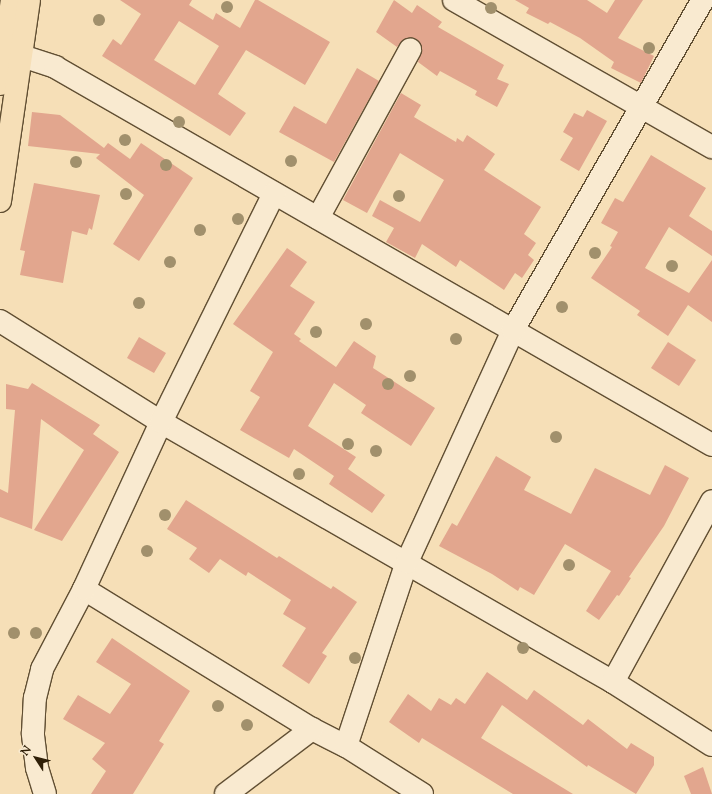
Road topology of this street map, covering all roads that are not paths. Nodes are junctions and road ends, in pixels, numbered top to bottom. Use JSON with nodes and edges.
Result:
{"nodes":[{"id":1,"x":12,"y":0,"type":"edge"},
{"id":2,"x":28,"y":0,"type":"edge"},
{"id":3,"x":454,"y":0,"type":"edge"},
{"id":4,"x":702,"y":0,"type":"edge"},
{"id":5,"x":410,"y":50,"type":"dead end"},
{"id":6,"x":22,"y":56,"type":"junction"},
{"id":7,"x":0,"y":84,"type":"edge"},
{"id":8,"x":642,"y":106,"type":"junction"},
{"id":9,"x":712,"y":147,"type":"edge"},
{"id":10,"x":274,"y":193,"type":"junction"},
{"id":11,"x":0,"y":201,"type":"edge"},
{"id":12,"x":318,"y":218,"type":"junction"},
{"id":13,"x":0,"y":321,"type":"edge"},
{"id":14,"x":513,"y":330,"type":"junction"},
{"id":15,"x":161,"y":422,"type":"junction"},
{"id":16,"x":712,"y":445,"type":"edge"},
{"id":17,"x":712,"y":501,"type":"edge"},
{"id":18,"x":407,"y":562,"type":"junction"},
{"id":19,"x":84,"y":589,"type":"junction"},
{"id":20,"x":613,"y":682,"type":"junction"},
{"id":21,"x":312,"y":729,"type":"junction"},
{"id":22,"x":712,"y":745,"type":"edge"},
{"id":23,"x":346,"y":746,"type":"junction"},
{"id":24,"x":45,"y":794,"type":"edge"},
{"id":25,"x":226,"y":794,"type":"edge"},
{"id":26,"x":422,"y":794,"type":"edge"}],
"edges":[{"from":1,"to":7,"type":"main road"},
{"from":2,"to":6,"type":"main road"},
{"from":3,"to":8,"type":"street"},
{"from":4,"to":8,"type":"street"},
{"from":5,"to":12,"type":"street"},
{"from":6,"to":10,"type":"street"},
{"from":6,"to":11,"type":"main road"},
{"from":8,"to":9,"type":"street"},
{"from":8,"to":14,"type":"street"},
{"from":10,"to":12,"type":"street"},
{"from":10,"to":15,"type":"street"},
{"from":12,"to":14,"type":"street"},
{"from":13,"to":15,"type":"street"},
{"from":14,"to":16,"type":"street"},
{"from":14,"to":18,"type":"street"},
{"from":15,"to":18,"type":"street"},
{"from":15,"to":19,"type":"street"},
{"from":17,"to":20,"type":"street"},
{"from":18,"to":20,"type":"street"},
{"from":18,"to":23,"type":"street"},
{"from":19,"to":21,"type":"street"},
{"from":19,"to":24,"type":"street"},
{"from":20,"to":22,"type":"street"},
{"from":21,"to":23,"type":"street"},
{"from":21,"to":25,"type":"street"},
{"from":23,"to":26,"type":"street"}]}
